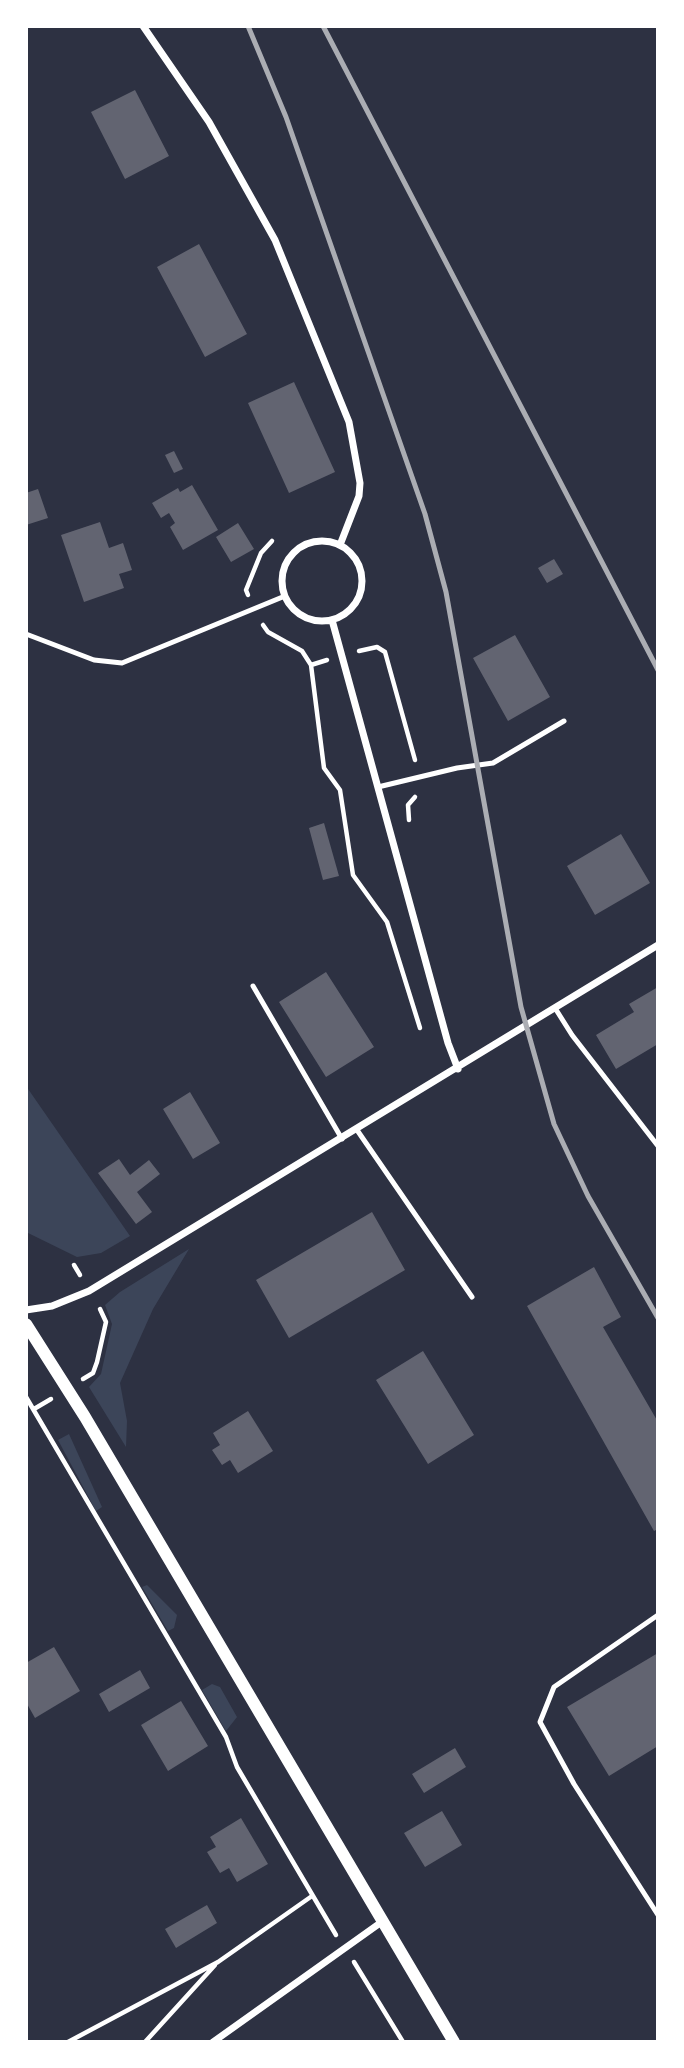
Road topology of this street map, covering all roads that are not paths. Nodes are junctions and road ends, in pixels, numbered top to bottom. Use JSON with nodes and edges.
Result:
{"nodes":[{"id":1,"x":143,"y":26,"type":"edge"},
{"id":2,"x":340,"y":545,"type":"junction"},
{"id":3,"x":285,"y":596,"type":"junction"},
{"id":4,"x":332,"y":620,"type":"junction"},
{"id":5,"x":26,"y":634,"type":"edge"},
{"id":6,"x":564,"y":721,"type":"dead end"},
{"id":7,"x":378,"y":787,"type":"junction"},
{"id":8,"x":658,"y":945,"type":"edge"},
{"id":9,"x":253,"y":986,"type":"dead end"},
{"id":10,"x":555,"y":1008,"type":"junction"},
{"id":11,"x":458,"y":1069,"type":"junction"},
{"id":12,"x":357,"y":1130,"type":"junction"},
{"id":13,"x":342,"y":1139,"type":"junction"},
{"id":14,"x":658,"y":1146,"type":"edge"},
{"id":15,"x":472,"y":1297,"type":"dead end"},
{"id":16,"x":26,"y":1310,"type":"edge"},
{"id":17,"x":26,"y":1324,"type":"edge"},
{"id":18,"x":658,"y":1615,"type":"edge"},
{"id":19,"x":658,"y":1915,"type":"edge"},
{"id":20,"x":383,"y":1921,"type":"junction"},
{"id":21,"x":213,"y":2042,"type":"edge"},
{"id":22,"x":454,"y":2042,"type":"edge"}],
"edges":[{"from":1,"to":2,"type":"street"},
{"from":2,"to":3,"type":"street"},
{"from":2,"to":4,"type":"street"},
{"from":3,"to":4,"type":"street"},
{"from":3,"to":5,"type":"lane"},
{"from":4,"to":7,"type":"street"},
{"from":6,"to":7,"type":"lane"},
{"from":7,"to":11,"type":"street"},
{"from":8,"to":10,"type":"street"},
{"from":9,"to":13,"type":"lane"},
{"from":10,"to":11,"type":"street"},
{"from":10,"to":14,"type":"lane"},
{"from":11,"to":12,"type":"street"},
{"from":12,"to":13,"type":"street"},
{"from":12,"to":15,"type":"lane"},
{"from":13,"to":16,"type":"street"},
{"from":17,"to":20,"type":"street"},
{"from":18,"to":19,"type":"lane"},
{"from":20,"to":21,"type":"street"},
{"from":20,"to":22,"type":"street"}]}
